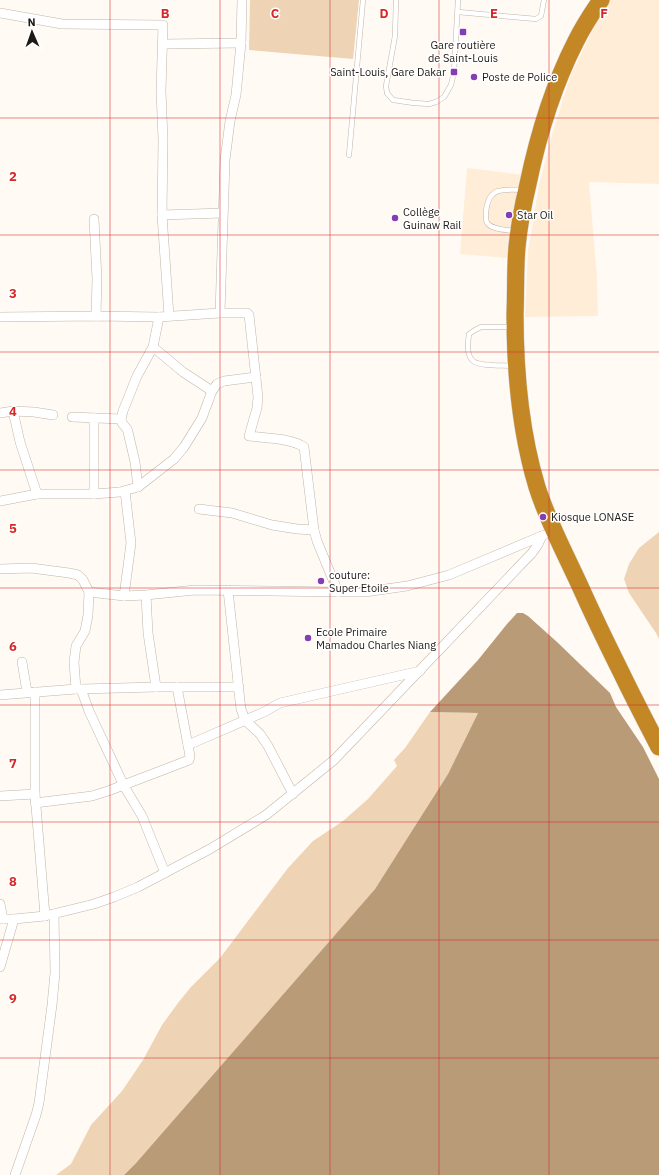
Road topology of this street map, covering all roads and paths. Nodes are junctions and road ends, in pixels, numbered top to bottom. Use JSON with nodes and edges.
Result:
{"nodes":[{"id":1,"x":242,"y":0,"type":"edge"},
{"id":2,"x":363,"y":0,"type":"edge"},
{"id":3,"x":396,"y":0,"type":"edge"},
{"id":4,"x":458,"y":0,"type":"edge"},
{"id":5,"x":544,"y":0,"type":"edge"},
{"id":6,"x":601,"y":0,"type":"edge"},
{"id":7,"x":458,"y":12,"type":"junction"},
{"id":8,"x":0,"y":13,"type":"edge"},
{"id":9,"x":242,"y":42,"type":"junction"},
{"id":10,"x":163,"y":44,"type":"junction"},
{"id":11,"x":349,"y":155,"type":"dead end"},
{"id":12,"x":526,"y":190,"type":"junction"},
{"id":13,"x":223,"y":213,"type":"junction"},
{"id":14,"x":162,"y":215,"type":"junction"},
{"id":15,"x":94,"y":219,"type":"dead end"},
{"id":16,"x":518,"y":231,"type":"junction"},
{"id":17,"x":220,"y":313,"type":"junction"},
{"id":18,"x":96,"y":316,"type":"junction"},
{"id":19,"x":169,"y":316,"type":"junction"},
{"id":20,"x":159,"y":317,"type":"junction"},
{"id":21,"x":0,"y":318,"type":"edge"},
{"id":22,"x":515,"y":327,"type":"junction"},
{"id":23,"x":153,"y":347,"type":"junction"},
{"id":24,"x":517,"y":366,"type":"junction"},
{"id":25,"x":256,"y":377,"type":"junction"},
{"id":26,"x":212,"y":391,"type":"junction"},
{"id":27,"x":13,"y":412,"type":"junction"},
{"id":28,"x":0,"y":413,"type":"edge"},
{"id":29,"x":53,"y":415,"type":"dead end"},
{"id":30,"x":72,"y":417,"type":"dead end"},
{"id":31,"x":94,"y":418,"type":"junction"},
{"id":32,"x":121,"y":419,"type":"junction"},
{"id":33,"x":138,"y":486,"type":"junction"},
{"id":34,"x":125,"y":491,"type":"junction"},
{"id":35,"x":37,"y":494,"type":"junction"},
{"id":36,"x":94,"y":494,"type":"junction"},
{"id":37,"x":0,"y":500,"type":"edge"},
{"id":38,"x":199,"y":509,"type":"dead end"},
{"id":39,"x":314,"y":530,"type":"junction"},
{"id":40,"x":548,"y":533,"type":"junction"},
{"id":41,"x":0,"y":569,"type":"edge"},
{"id":42,"x":228,"y":590,"type":"junction"},
{"id":43,"x":89,"y":592,"type":"junction"},
{"id":44,"x":338,"y":592,"type":"junction"},
{"id":45,"x":146,"y":595,"type":"junction"},
{"id":46,"x":124,"y":596,"type":"junction"},
{"id":47,"x":22,"y":662,"type":"dead end"},
{"id":48,"x":421,"y":670,"type":"junction"},
{"id":49,"x":156,"y":687,"type":"junction"},
{"id":50,"x":177,"y":687,"type":"junction"},
{"id":51,"x":239,"y":687,"type":"junction"},
{"id":52,"x":78,"y":689,"type":"junction"},
{"id":53,"x":31,"y":692,"type":"junction"},
{"id":54,"x":0,"y":694,"type":"edge"},
{"id":55,"x":245,"y":720,"type":"junction"},
{"id":56,"x":188,"y":745,"type":"junction"},
{"id":57,"x":659,"y":747,"type":"edge"},
{"id":58,"x":124,"y":786,"type":"junction"},
{"id":59,"x":293,"y":794,"type":"junction"},
{"id":60,"x":0,"y":796,"type":"edge"},
{"id":61,"x":35,"y":798,"type":"junction"},
{"id":62,"x":165,"y":873,"type":"junction"},
{"id":63,"x":0,"y":904,"type":"edge"},
{"id":64,"x":50,"y":915,"type":"junction"},
{"id":65,"x":1,"y":919,"type":"edge"},
{"id":66,"x":14,"y":919,"type":"junction"},
{"id":67,"x":0,"y":967,"type":"edge"},
{"id":68,"x":15,"y":1175,"type":"edge"}],
"edges":[{"from":1,"to":9,"type":"street"},
{"from":2,"to":11,"type":"lane"},
{"from":3,"to":7,"type":"lane"},
{"from":4,"to":7,"type":"lane"},
{"from":5,"to":7,"type":"lane"},
{"from":6,"to":12,"type":"highway"},
{"from":8,"to":10,"type":"street"},
{"from":9,"to":10,"type":"street"},
{"from":9,"to":13,"type":"street"},
{"from":10,"to":14,"type":"street"},
{"from":12,"to":16,"type":"highway"},
{"from":12,"to":16,"type":"lane"},
{"from":13,"to":14,"type":"street"},
{"from":13,"to":17,"type":"street"},
{"from":14,"to":19,"type":"street"},
{"from":15,"to":18,"type":"street"},
{"from":16,"to":22,"type":"highway"},
{"from":17,"to":19,"type":"street"},
{"from":17,"to":25,"type":"street"},
{"from":18,"to":20,"type":"street"},
{"from":18,"to":21,"type":"street"},
{"from":19,"to":20,"type":"street"},
{"from":20,"to":23,"type":"street"},
{"from":22,"to":24,"type":"highway"},
{"from":22,"to":24,"type":"lane"},
{"from":23,"to":26,"type":"street"},
{"from":23,"to":32,"type":"street"},
{"from":24,"to":40,"type":"highway"},
{"from":25,"to":26,"type":"street"},
{"from":25,"to":39,"type":"street"},
{"from":26,"to":33,"type":"street"},
{"from":27,"to":28,"type":"street"},
{"from":27,"to":29,"type":"street"},
{"from":27,"to":35,"type":"street"},
{"from":30,"to":31,"type":"street"},
{"from":31,"to":32,"type":"street"},
{"from":31,"to":36,"type":"street"},
{"from":32,"to":33,"type":"street"},
{"from":33,"to":34,"type":"street"},
{"from":34,"to":36,"type":"street"},
{"from":34,"to":46,"type":"street"},
{"from":35,"to":36,"type":"street"},
{"from":35,"to":37,"type":"street"},
{"from":38,"to":39,"type":"street"},
{"from":39,"to":44,"type":"street"},
{"from":40,"to":44,"type":"street"},
{"from":40,"to":48,"type":"street"},
{"from":40,"to":57,"type":"highway"},
{"from":41,"to":43,"type":"street"},
{"from":42,"to":44,"type":"street"},
{"from":42,"to":45,"type":"street"},
{"from":42,"to":51,"type":"street"},
{"from":43,"to":46,"type":"street"},
{"from":43,"to":52,"type":"street"},
{"from":45,"to":46,"type":"street"},
{"from":45,"to":49,"type":"street"},
{"from":47,"to":53,"type":"street"},
{"from":48,"to":55,"type":"street"},
{"from":48,"to":59,"type":"street"},
{"from":49,"to":50,"type":"street"},
{"from":49,"to":52,"type":"street"},
{"from":50,"to":51,"type":"street"},
{"from":50,"to":56,"type":"street"},
{"from":51,"to":55,"type":"street"},
{"from":52,"to":53,"type":"street"},
{"from":52,"to":58,"type":"street"},
{"from":53,"to":54,"type":"street"},
{"from":53,"to":61,"type":"street"},
{"from":55,"to":56,"type":"street"},
{"from":55,"to":59,"type":"street"},
{"from":56,"to":58,"type":"street"},
{"from":58,"to":61,"type":"street"},
{"from":58,"to":62,"type":"street"},
{"from":59,"to":62,"type":"street"},
{"from":60,"to":61,"type":"street"},
{"from":61,"to":64,"type":"street"},
{"from":62,"to":64,"type":"street"},
{"from":63,"to":65,"type":"street"},
{"from":64,"to":66,"type":"street"},
{"from":64,"to":68,"type":"street"},
{"from":65,"to":66,"type":"street"},
{"from":66,"to":67,"type":"street"}]}
